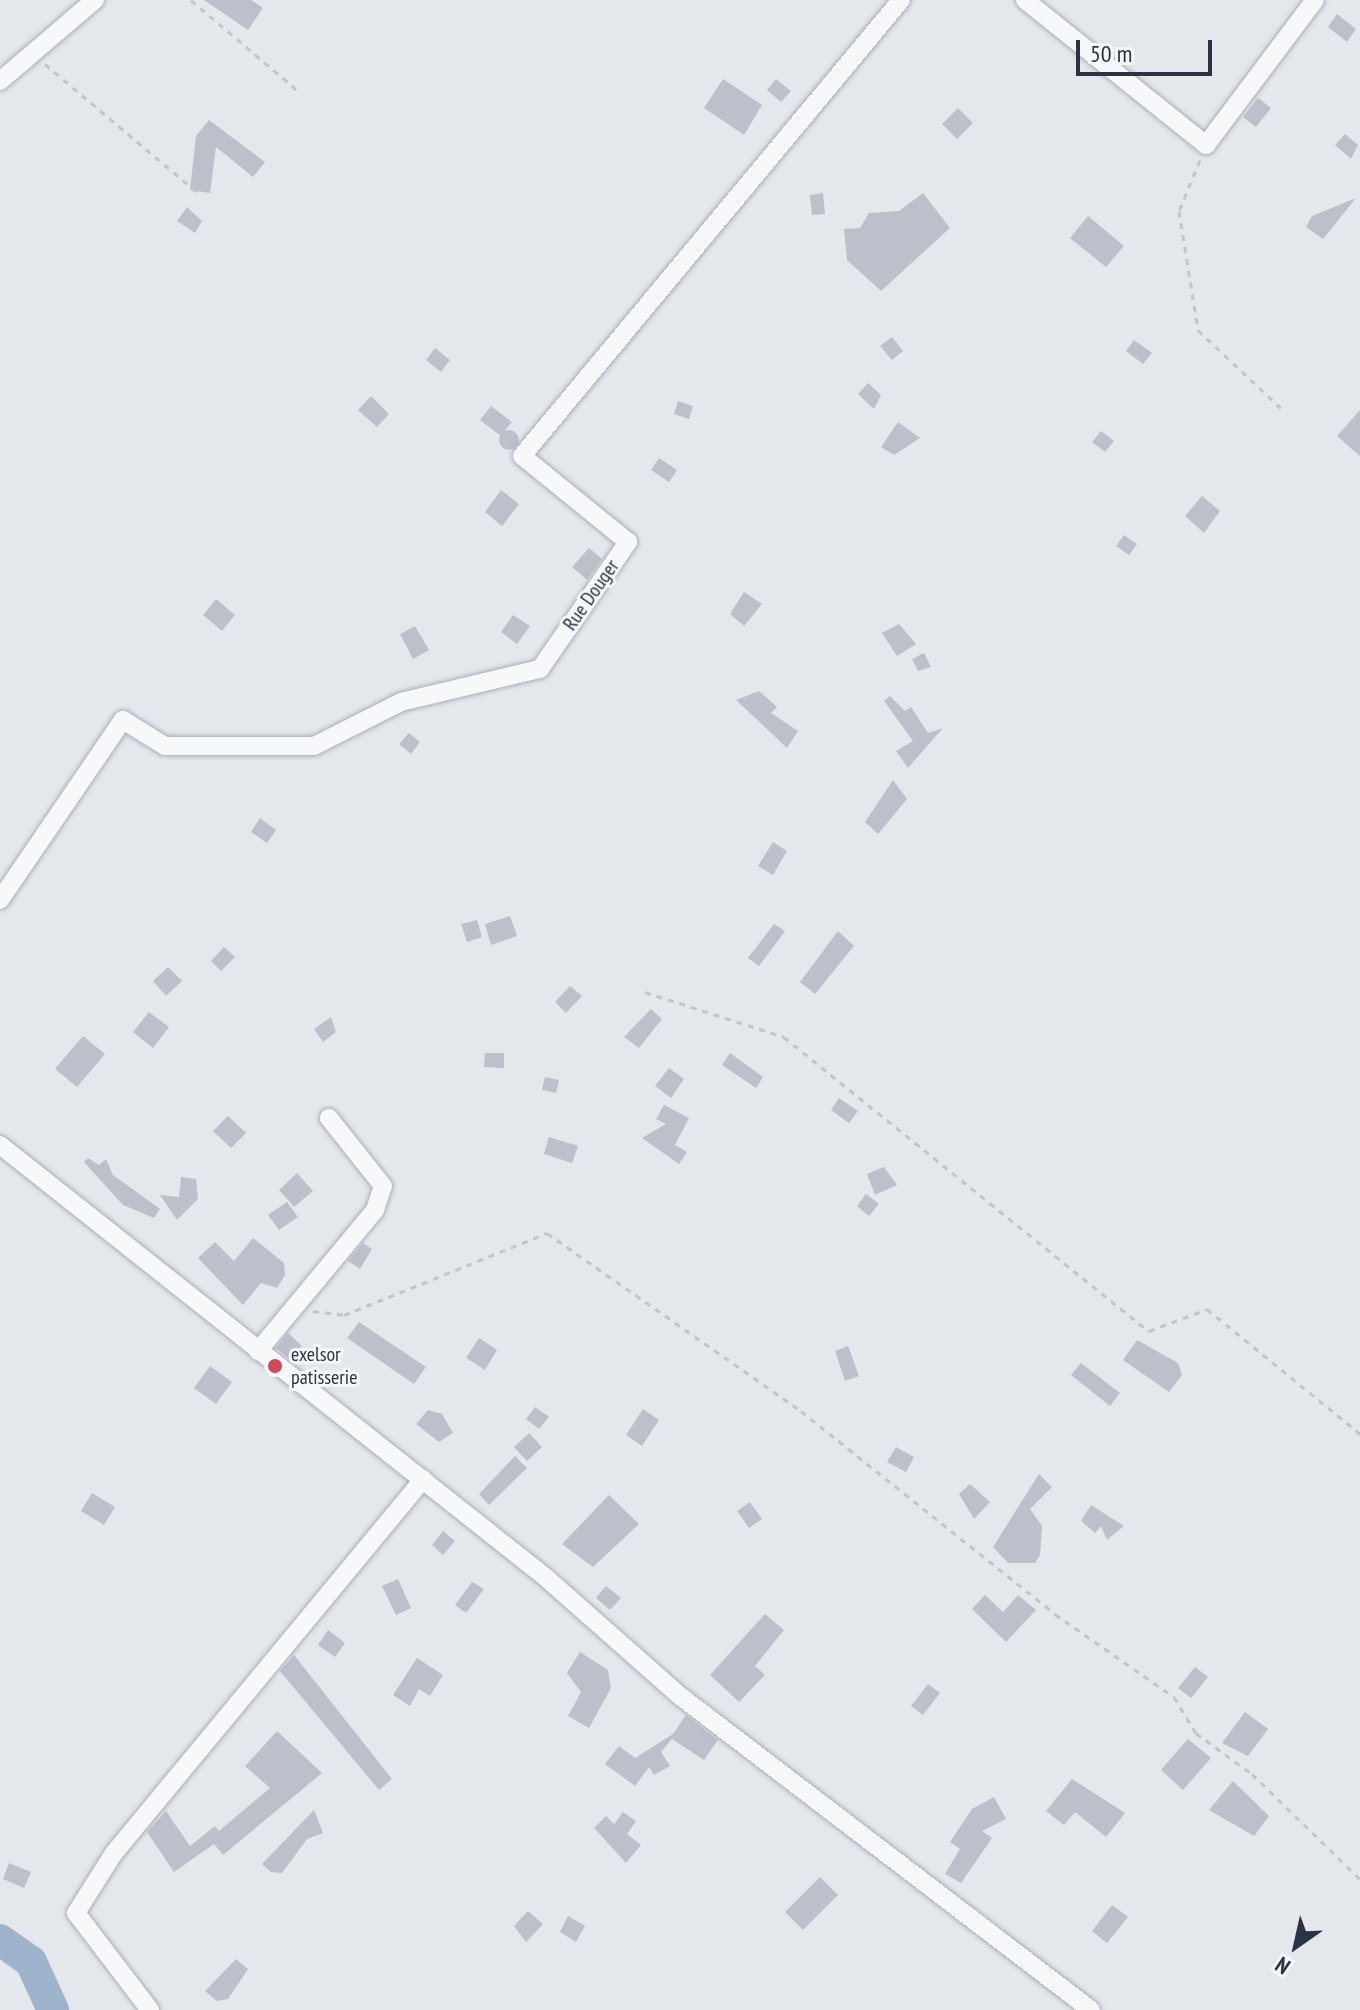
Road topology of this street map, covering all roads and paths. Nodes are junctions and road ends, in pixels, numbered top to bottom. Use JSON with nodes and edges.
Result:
{"nodes":[{"id":1,"x":95,"y":0,"type":"edge"},
{"id":2,"x":191,"y":0,"type":"edge"},
{"id":3,"x":901,"y":0,"type":"edge"},
{"id":4,"x":1025,"y":0,"type":"edge"},
{"id":5,"x":1315,"y":0,"type":"edge"},
{"id":6,"x":34,"y":55,"type":"junction"},
{"id":7,"x":0,"y":81,"type":"edge"},
{"id":8,"x":297,"y":90,"type":"dead end"},
{"id":9,"x":1206,"y":145,"type":"junction"},
{"id":10,"x":198,"y":193,"type":"dead end"},
{"id":11,"x":1284,"y":411,"type":"dead end"},
{"id":12,"x":0,"y":900,"type":"edge"},
{"id":13,"x":645,"y":992,"type":"dead end"},
{"id":14,"x":329,"y":1118,"type":"dead end"},
{"id":15,"x":0,"y":1145,"type":"edge"},
{"id":16,"x":294,"y":1309,"type":"junction"},
{"id":17,"x":258,"y":1351,"type":"junction"},
{"id":18,"x":1360,"y":1434,"type":"edge"},
{"id":19,"x":423,"y":1479,"type":"junction"},
{"id":20,"x":1360,"y":1879,"type":"edge"},
{"id":21,"x":150,"y":2010,"type":"edge"},
{"id":22,"x":1091,"y":2010,"type":"edge"}],
"edges":[{"from":1,"to":6,"type":"street"},
{"from":2,"to":8,"type":"path"},
{"from":3,"to":12,"type":"street","name":"Rue Douger"},
{"from":4,"to":9,"type":"street"},
{"from":5,"to":9,"type":"street"},
{"from":6,"to":7,"type":"street"},
{"from":6,"to":10,"type":"path"},
{"from":9,"to":11,"type":"path"},
{"from":13,"to":18,"type":"path"},
{"from":14,"to":16,"type":"street"},
{"from":15,"to":17,"type":"street"},
{"from":16,"to":17,"type":"street"},
{"from":16,"to":20,"type":"path"},
{"from":17,"to":19,"type":"street"},
{"from":19,"to":21,"type":"street"},
{"from":19,"to":22,"type":"street"}]}
